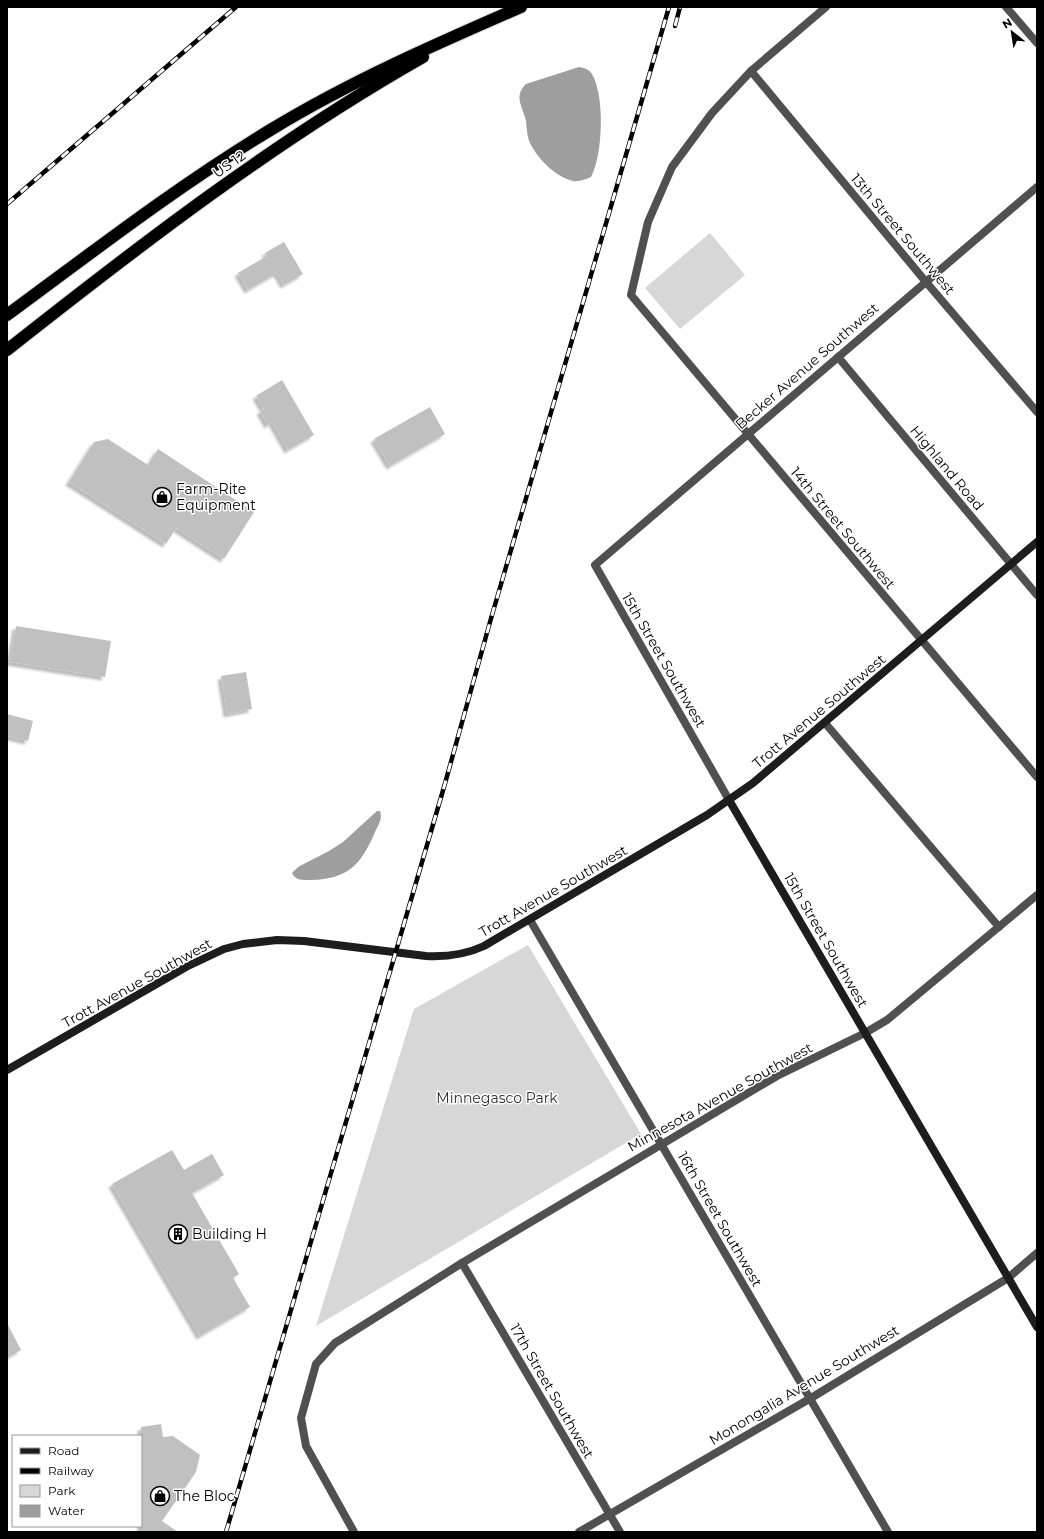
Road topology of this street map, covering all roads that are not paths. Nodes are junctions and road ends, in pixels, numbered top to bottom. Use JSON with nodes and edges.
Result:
{"nodes":[{"id":1,"x":521,"y":7,"type":"edge"},
{"id":2,"x":826,"y":7,"type":"edge"},
{"id":3,"x":1006,"y":7,"type":"edge"},
{"id":4,"x":481,"y":24,"type":"junction"},
{"id":5,"x":1037,"y":43,"type":"edge"},
{"id":6,"x":751,"y":71,"type":"junction"},
{"id":7,"x":1037,"y":187,"type":"edge"},
{"id":8,"x":926,"y":282,"type":"junction"},
{"id":9,"x":7,"y":315,"type":"edge"},
{"id":10,"x":7,"y":351,"type":"edge"},
{"id":11,"x":838,"y":357,"type":"junction"},
{"id":12,"x":1037,"y":412,"type":"edge"},
{"id":13,"x":748,"y":434,"type":"junction"},
{"id":14,"x":1037,"y":542,"type":"edge"},
{"id":15,"x":1011,"y":564,"type":"junction"},
{"id":16,"x":594,"y":565,"type":"joint"},
{"id":17,"x":1037,"y":595,"type":"edge"},
{"id":18,"x":921,"y":641,"type":"junction"},
{"id":19,"x":825,"y":723,"type":"junction"},
{"id":20,"x":1037,"y":777,"type":"edge"},
{"id":21,"x":729,"y":800,"type":"junction"},
{"id":22,"x":1037,"y":895,"type":"edge"},
{"id":23,"x":530,"y":920,"type":"junction"},
{"id":24,"x":999,"y":927,"type":"junction"},
{"id":25,"x":865,"y":1033,"type":"junction"},
{"id":26,"x":7,"y":1070,"type":"edge"},
{"id":27,"x":661,"y":1144,"type":"junction"},
{"id":28,"x":1037,"y":1253,"type":"edge"},
{"id":29,"x":462,"y":1263,"type":"junction"},
{"id":30,"x":1008,"y":1278,"type":"junction"},
{"id":31,"x":1037,"y":1327,"type":"edge"},
{"id":32,"x":811,"y":1398,"type":"junction"},
{"id":33,"x":609,"y":1514,"type":"junction"},
{"id":34,"x":354,"y":1532,"type":"edge"},
{"id":35,"x":579,"y":1532,"type":"edge"},
{"id":36,"x":620,"y":1532,"type":"edge"},
{"id":37,"x":888,"y":1532,"type":"edge"}],
"edges":[{"from":1,"to":4,"type":"highway","name":"US 12","number":"US 12"},
{"from":2,"to":6,"type":"street"},
{"from":3,"to":5,"type":"street"},
{"from":4,"to":9,"type":"highway","name":"US 12","number":"US 12"},
{"from":4,"to":10,"type":"highway","name":"US 12","number":"US 12"},
{"from":6,"to":8,"type":"street","name":"13th Street Southwest"},
{"from":6,"to":13,"type":"street","name":"14th Street Southwest"},
{"from":7,"to":8,"type":"street","name":"Becker Avenue Southwest"},
{"from":8,"to":11,"type":"street","name":"Becker Avenue Southwest"},
{"from":8,"to":12,"type":"street","name":"13th Street Southwest"},
{"from":11,"to":13,"type":"street","name":"Becker Avenue Southwest"},
{"from":11,"to":15,"type":"street","name":"Highland Road"},
{"from":13,"to":16,"type":"street","name":"Becker Avenue Southwest"},
{"from":13,"to":18,"type":"street","name":"14th Street Southwest"},
{"from":14,"to":15,"type":"street","name":"Trott Avenue Southwest"},
{"from":15,"to":17,"type":"street","name":"Highland Road"},
{"from":15,"to":18,"type":"street","name":"Trott Avenue Southwest"},
{"from":16,"to":21,"type":"street","name":"15th Street Southwest"},
{"from":18,"to":19,"type":"street","name":"Trott Avenue Southwest"},
{"from":18,"to":20,"type":"street","name":"14th Street Southwest"},
{"from":19,"to":21,"type":"street","name":"Trott Avenue Southwest"},
{"from":19,"to":24,"type":"street"},
{"from":21,"to":23,"type":"street","name":"Trott Avenue Southwest"},
{"from":21,"to":25,"type":"street","name":"15th Street Southwest"},
{"from":22,"to":24,"type":"street","name":"Minnesota Avenue Southwest"},
{"from":23,"to":26,"type":"street","name":"Trott Avenue Southwest"},
{"from":23,"to":27,"type":"street","name":"16th Street Southwest"},
{"from":24,"to":25,"type":"street","name":"Minnesota Avenue Southwest"},
{"from":25,"to":27,"type":"street","name":"Minnesota Avenue Southwest"},
{"from":25,"to":30,"type":"street","name":"15th Street Southwest"},
{"from":27,"to":29,"type":"street","name":"Minnesota Avenue Southwest"},
{"from":27,"to":32,"type":"street","name":"16th Street Southwest"},
{"from":28,"to":30,"type":"street","name":"Monongalia Avenue Southwest"},
{"from":29,"to":33,"type":"street","name":"17th Street Southwest"},
{"from":29,"to":34,"type":"street","name":"Minnesota Avenue Southwest"},
{"from":30,"to":31,"type":"street","name":"15th Street Southwest"},
{"from":30,"to":32,"type":"street","name":"Monongalia Avenue Southwest"},
{"from":32,"to":33,"type":"street","name":"Monongalia Avenue Southwest"},
{"from":32,"to":37,"type":"street","name":"16th Street Southwest"},
{"from":33,"to":35,"type":"street","name":"Monongalia Avenue Southwest"},
{"from":33,"to":36,"type":"street","name":"17th Street Southwest"}]}
